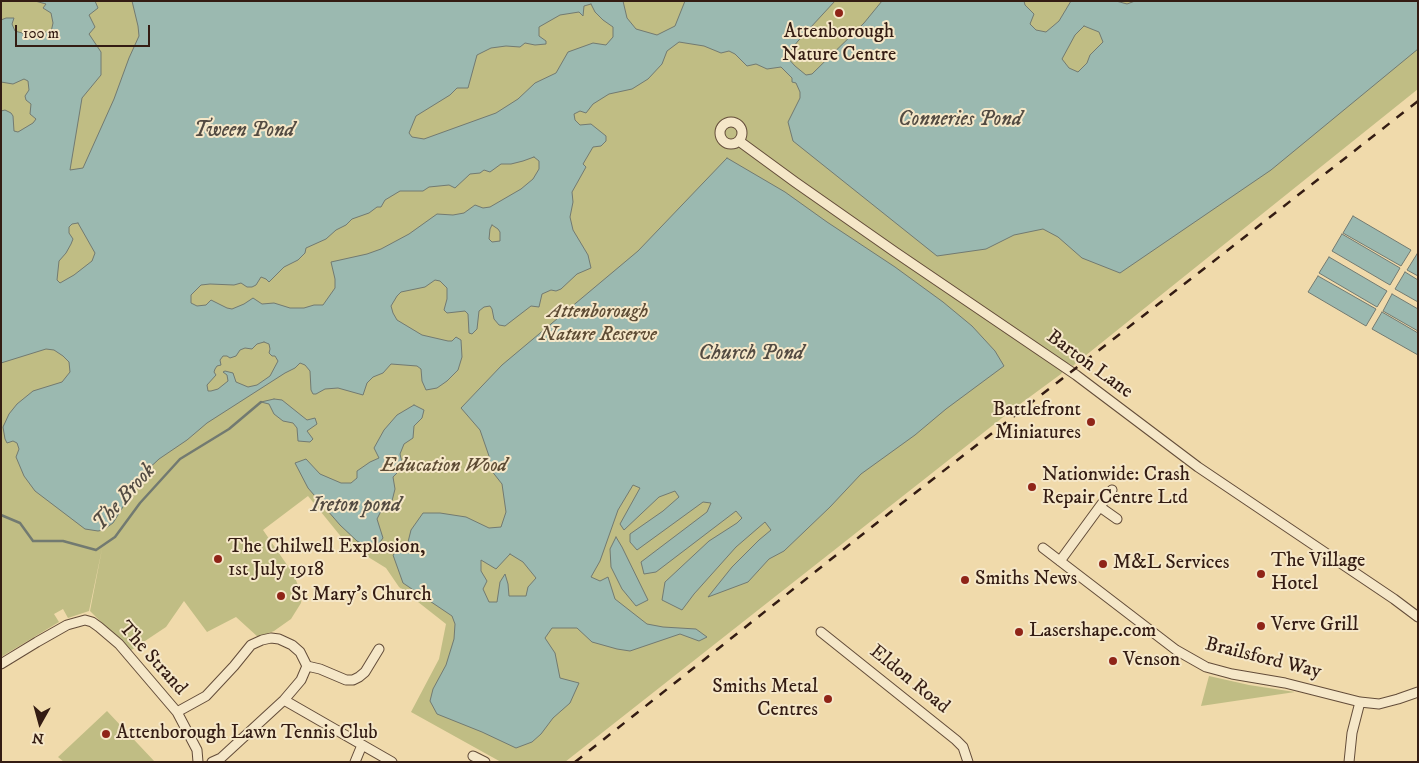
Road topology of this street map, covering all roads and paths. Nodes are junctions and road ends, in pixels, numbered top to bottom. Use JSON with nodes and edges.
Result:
{"nodes":[{"id":1,"x":739,"y":140,"type":"dead end"},
{"id":2,"x":1112,"y":490,"type":"dead end"},
{"id":3,"x":1100,"y":507,"type":"junction"},
{"id":4,"x":1117,"y":519,"type":"dead end"},
{"id":5,"x":1043,"y":548,"type":"dead end"},
{"id":6,"x":1060,"y":561,"type":"junction"},
{"id":7,"x":1418,"y":618,"type":"edge"},
{"id":8,"x":821,"y":632,"type":"dead end"},
{"id":9,"x":380,"y":649,"type":"dead end"},
{"id":10,"x":1,"y":664,"type":"edge"},
{"id":11,"x":308,"y":666,"type":"junction"},
{"id":12,"x":1418,"y":692,"type":"edge"},
{"id":13,"x":284,"y":700,"type":"junction"},
{"id":14,"x":1360,"y":702,"type":"junction"},
{"id":15,"x":177,"y":712,"type":"junction"},
{"id":16,"x":362,"y":745,"type":"junction"},
{"id":17,"x":472,"y":756,"type":"dead end"},
{"id":18,"x":483,"y":761,"type":"edge"},
{"id":19,"x":198,"y":762,"type":"edge"},
{"id":20,"x":212,"y":762,"type":"edge"},
{"id":21,"x":355,"y":762,"type":"edge"},
{"id":22,"x":392,"y":762,"type":"edge"},
{"id":23,"x":968,"y":762,"type":"edge"},
{"id":24,"x":1349,"y":762,"type":"edge"}],
"edges":[{"from":1,"to":7,"type":"street","name":"Barton Lane"},
{"from":2,"to":3,"type":"street"},
{"from":3,"to":4,"type":"street"},
{"from":3,"to":6,"type":"street"},
{"from":5,"to":6,"type":"street","name":"Brailsford Way"},
{"from":6,"to":14,"type":"street","name":"Brailsford Way"},
{"from":8,"to":23,"type":"street","name":"Eldon Road"},
{"from":9,"to":11,"type":"street"},
{"from":10,"to":15,"type":"street","name":"The Strand"},
{"from":11,"to":13,"type":"street"},
{"from":11,"to":15,"type":"street"},
{"from":12,"to":14,"type":"street","name":"Brailsford Way"},
{"from":13,"to":16,"type":"street"},
{"from":13,"to":20,"type":"street"},
{"from":14,"to":24,"type":"street"},
{"from":15,"to":19,"type":"street","name":"The Strand"},
{"from":16,"to":21,"type":"street"},
{"from":16,"to":22,"type":"street"},
{"from":17,"to":18,"type":"street"}]}
